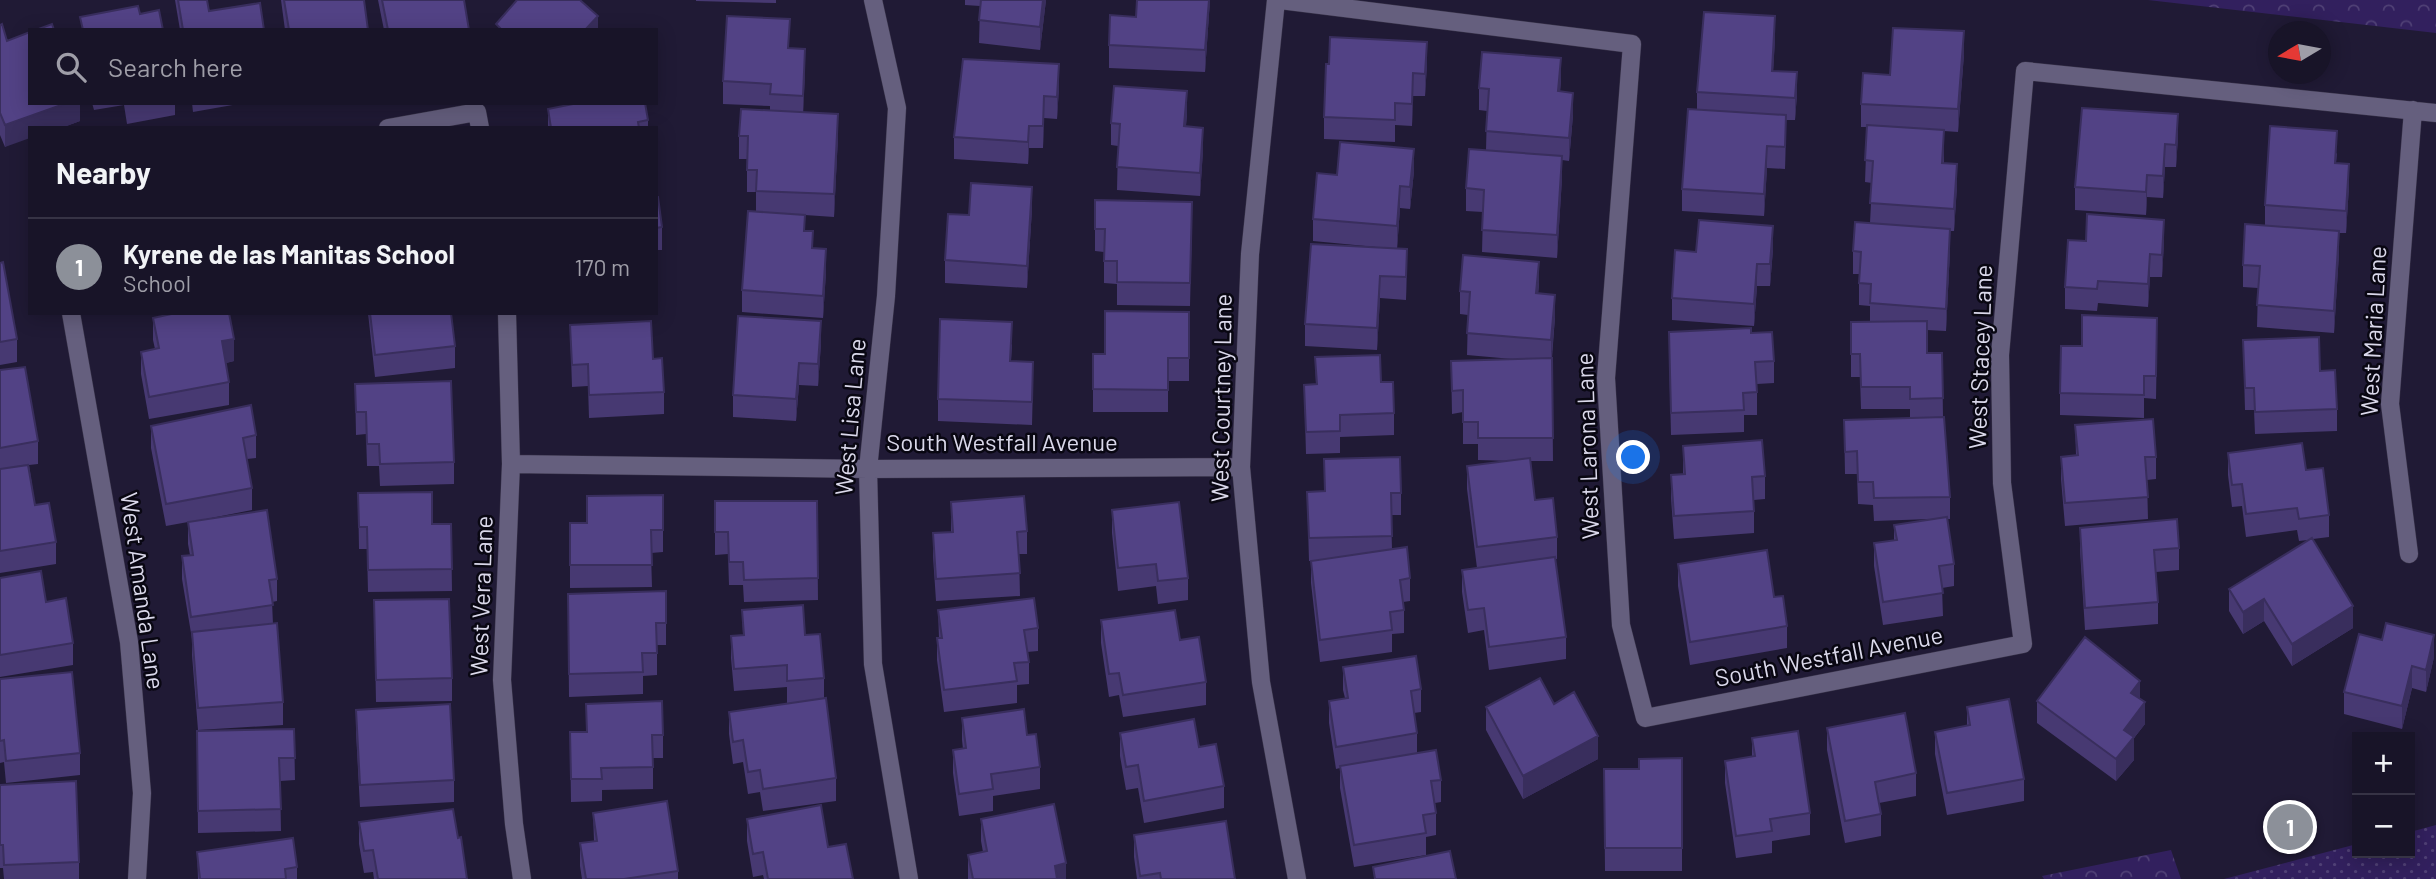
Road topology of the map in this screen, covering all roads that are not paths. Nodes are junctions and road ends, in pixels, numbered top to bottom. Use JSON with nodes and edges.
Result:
{"nodes":[{"id":1,"x":873,"y":0,"type":"edge"},
{"id":2,"x":1278,"y":0,"type":"edge"},
{"id":3,"x":2413,"y":110,"type":"junction"},
{"id":4,"x":2436,"y":113,"type":"edge"},
{"id":5,"x":479,"y":120,"type":"edge"},
{"id":6,"x":411,"y":126,"type":"edge"},
{"id":7,"x":71,"y":315,"type":"edge"},
{"id":8,"x":507,"y":315,"type":"edge"},
{"id":9,"x":511,"y":464,"type":"junction"},
{"id":10,"x":1241,"y":467,"type":"junction"},
{"id":11,"x":867,"y":468,"type":"junction"},
{"id":12,"x":2409,"y":554,"type":"dead end"},
{"id":13,"x":2023,"y":644,"type":"joint"},
{"id":14,"x":1644,"y":718,"type":"joint"},
{"id":15,"x":137,"y":879,"type":"edge"},
{"id":16,"x":523,"y":879,"type":"edge"},
{"id":17,"x":909,"y":879,"type":"edge"},
{"id":18,"x":1297,"y":879,"type":"edge"}],
"edges":[{"from":1,"to":11,"type":"street","name":"West Lisa Lane"},
{"from":2,"to":10,"type":"street","name":"West Courtney Lane"},
{"from":2,"to":14,"type":"street","name":"West Larona Lane"},
{"from":3,"to":4,"type":"street"},
{"from":3,"to":12,"type":"street","name":"West Maria Lane"},
{"from":3,"to":13,"type":"street","name":"West Stacey Lane"},
{"from":5,"to":6,"type":"street"},
{"from":7,"to":15,"type":"street","name":"West Amanda Lane"},
{"from":8,"to":9,"type":"street","name":"West Vera Lane"},
{"from":9,"to":11,"type":"street","name":"South Westfall Avenue"},
{"from":9,"to":16,"type":"street","name":"West Vera Lane"},
{"from":10,"to":11,"type":"street","name":"South Westfall Avenue"},
{"from":10,"to":18,"type":"street","name":"West Courtney Lane"},
{"from":11,"to":17,"type":"street","name":"West Lisa Lane"},
{"from":13,"to":14,"type":"street","name":"South Westfall Avenue"}]}
